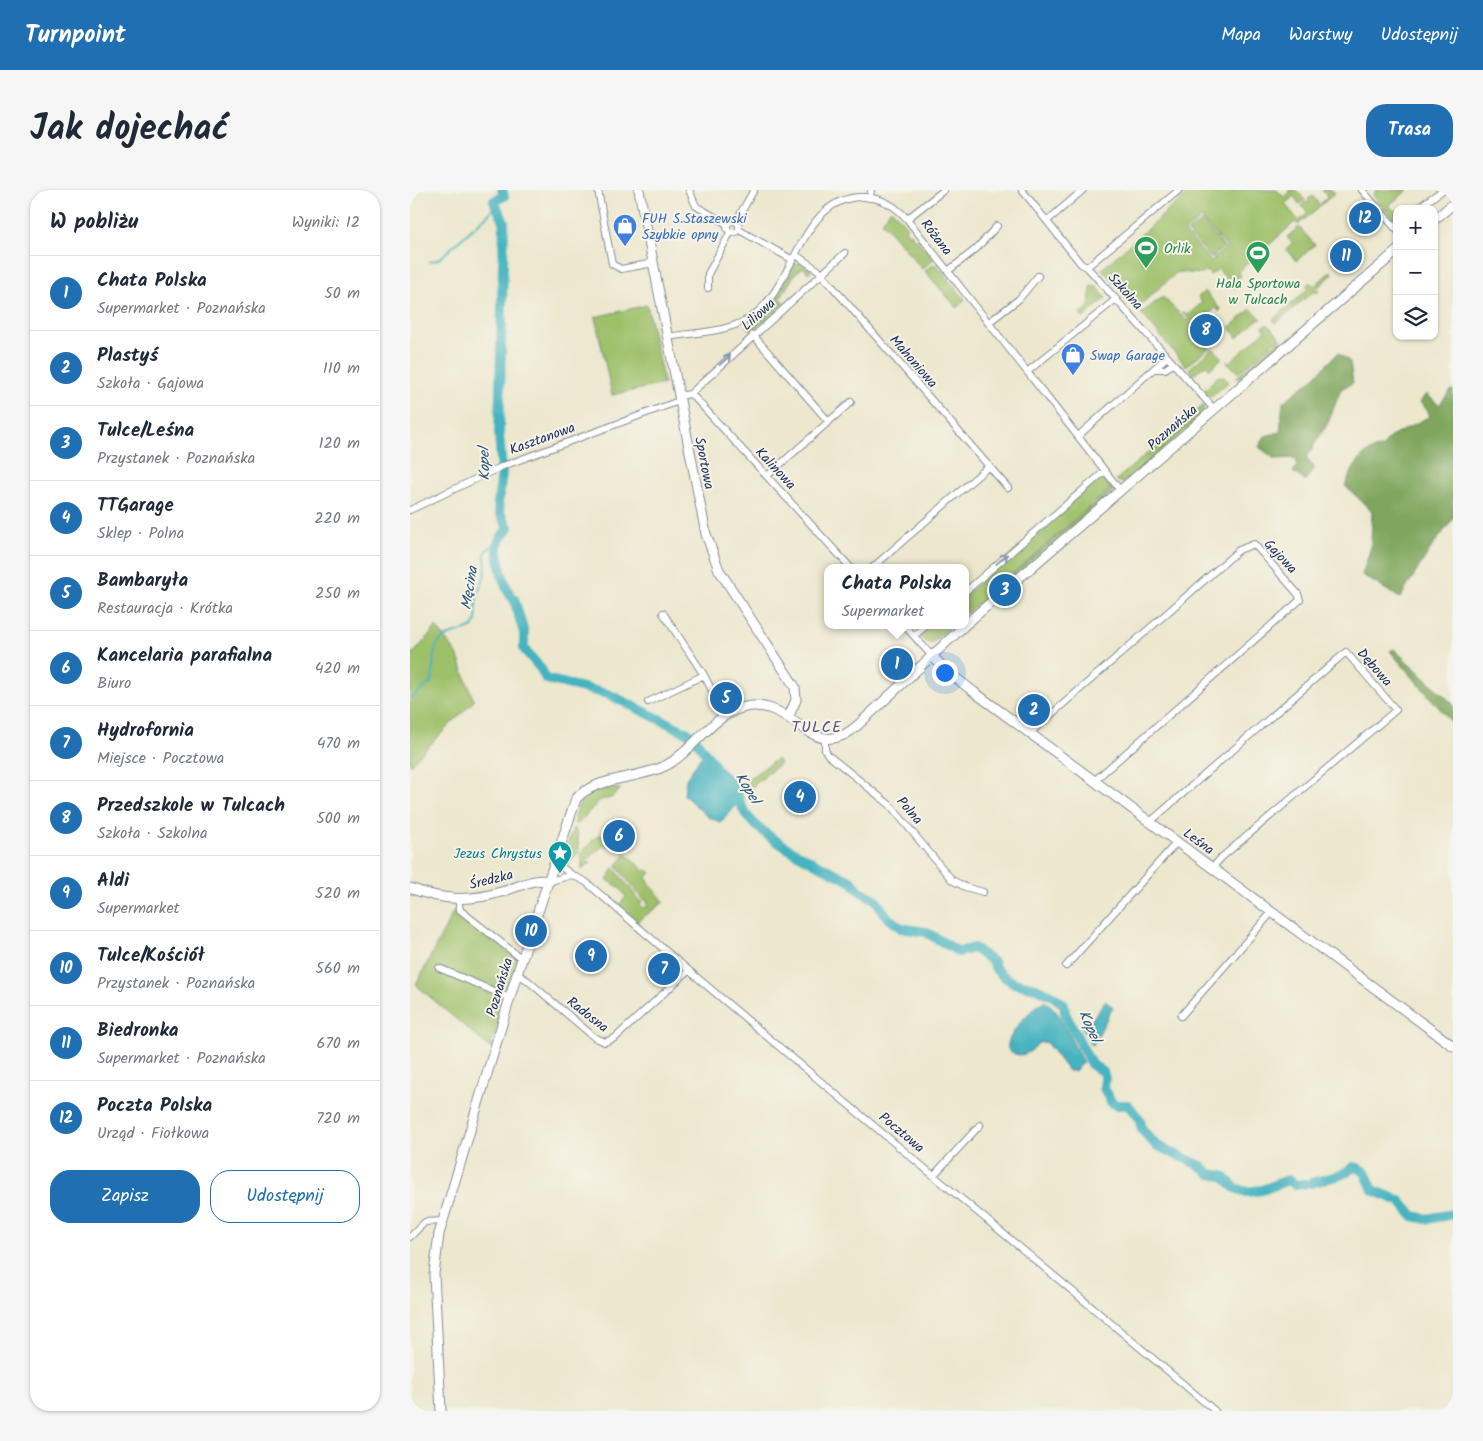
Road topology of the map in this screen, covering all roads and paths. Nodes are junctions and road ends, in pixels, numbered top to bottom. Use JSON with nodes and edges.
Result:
{"nodes":[{"id":1,"x":598,"y":190,"type":"edge"},
{"id":2,"x":640,"y":190,"type":"edge"},
{"id":3,"x":689,"y":190,"type":"edge"},
{"id":4,"x":754,"y":190,"type":"edge"},
{"id":5,"x":871,"y":190,"type":"edge"},
{"id":6,"x":944,"y":190,"type":"edge"},
{"id":7,"x":1022,"y":190,"type":"edge"},
{"id":8,"x":1083,"y":190,"type":"edge"},
{"id":9,"x":1179,"y":190,"type":"edge"},
{"id":10,"x":1362,"y":190,"type":"edge"},
{"id":11,"x":1443,"y":190,"type":"edge"},
{"id":12,"x":870,"y":198,"type":"junction"},
{"id":13,"x":1453,"y":204,"type":"edge"},
{"id":14,"x":1422,"y":205,"type":"edge"},
{"id":15,"x":1438,"y":217,"type":"edge"},
{"id":16,"x":907,"y":219,"type":"junction"},
{"id":17,"x":736,"y":221,"type":"junction"},
{"id":18,"x":1047,"y":221,"type":"junction"},
{"id":19,"x":727,"y":224,"type":"junction"},
{"id":20,"x":1393,"y":224,"type":"edge"},
{"id":21,"x":997,"y":226,"type":"dead end"},
{"id":22,"x":738,"y":230,"type":"junction"},
{"id":23,"x":730,"y":233,"type":"junction"},
{"id":24,"x":844,"y":253,"type":"dead end"},
{"id":25,"x":1393,"y":254,"type":"edge"},
{"id":26,"x":795,"y":257,"type":"junction"},
{"id":27,"x":654,"y":263,"type":"junction"},
{"id":28,"x":1088,"y":267,"type":"junction"},
{"id":29,"x":948,"y":272,"type":"junction"},
{"id":30,"x":821,"y":274,"type":"junction"},
{"id":31,"x":1038,"y":276,"type":"dead end"},
{"id":32,"x":708,"y":288,"type":"dead end"},
{"id":33,"x":1116,"y":299,"type":"junction"},
{"id":34,"x":988,"y":323,"type":"junction"},
{"id":35,"x":753,"y":335,"type":"junction"},
{"id":36,"x":668,"y":337,"type":"junction"},
{"id":37,"x":1167,"y":357,"type":"junction"},
{"id":38,"x":1173,"y":364,"type":"junction"},
{"id":39,"x":1155,"y":369,"type":"junction"},
{"id":40,"x":1027,"y":372,"type":"junction"},
{"id":41,"x":690,"y":394,"type":"junction"},
{"id":42,"x":679,"y":398,"type":"junction"},
{"id":43,"x":851,"y":402,"type":"dead end"},
{"id":44,"x":1214,"y":409,"type":"junction"},
{"id":45,"x":829,"y":422,"type":"junction"},
{"id":46,"x":1078,"y":436,"type":"junction"},
{"id":47,"x":989,"y":466,"type":"junction"},
{"id":48,"x":1105,"y":471,"type":"junction"},
{"id":49,"x":767,"y":476,"type":"junction"},
{"id":50,"x":1008,"y":488,"type":"dead end"},
{"id":51,"x":1120,"y":490,"type":"junction"},
{"id":52,"x":410,"y":510,"type":"edge"},
{"id":53,"x":847,"y":564,"type":"edge"},
{"id":54,"x":877,"y":564,"type":"edge"},
{"id":55,"x":969,"y":588,"type":"edge"},
{"id":56,"x":664,"y":613,"type":"dead end"},
{"id":57,"x":969,"y":622,"type":"edge"},
{"id":58,"x":908,"y":629,"type":"edge"},
{"id":59,"x":922,"y":629,"type":"edge"},
{"id":60,"x":960,"y":629,"type":"edge"},
{"id":61,"x":914,"y":636,"type":"junction"},
{"id":62,"x":931,"y":655,"type":"junction"},
{"id":63,"x":704,"y":675,"type":"junction"},
{"id":64,"x":648,"y":702,"type":"dead end"},
{"id":65,"x":725,"y":716,"type":"junction"},
{"id":66,"x":788,"y":718,"type":"junction"},
{"id":67,"x":1030,"y":733,"type":"junction"},
{"id":68,"x":825,"y":739,"type":"junction"},
{"id":69,"x":1094,"y":780,"type":"junction"},
{"id":70,"x":1150,"y":822,"type":"junction"},
{"id":71,"x":1177,"y":842,"type":"junction"},
{"id":72,"x":556,"y":863,"type":"junction"},
{"id":73,"x":1212,"y":868,"type":"junction"},
{"id":74,"x":572,"y":875,"type":"junction"},
{"id":75,"x":550,"y":881,"type":"junction"},
{"id":76,"x":410,"y":888,"type":"edge"},
{"id":77,"x":983,"y":892,"type":"dead end"},
{"id":78,"x":458,"y":899,"type":"junction"},
{"id":79,"x":1272,"y":912,"type":"junction"},
{"id":80,"x":522,"y":959,"type":"junction"},
{"id":81,"x":1066,"y":966,"type":"dead end"},
{"id":82,"x":439,"y":968,"type":"dead end"},
{"id":83,"x":688,"y":971,"type":"junction"},
{"id":84,"x":517,"y":974,"type":"junction"},
{"id":85,"x":510,"y":998,"type":"junction"},
{"id":86,"x":1181,"y":1016,"type":"dead end"},
{"id":87,"x":1453,"y":1046,"type":"edge"},
{"id":88,"x":980,"y":1125,"type":"dead end"},
{"id":89,"x":934,"y":1175,"type":"junction"},
{"id":90,"x":443,"y":1221,"type":"junction"},
{"id":91,"x":410,"y":1237,"type":"edge"},
{"id":92,"x":441,"y":1411,"type":"edge"},
{"id":93,"x":1215,"y":1411,"type":"edge"}],
"edges":[{"from":1,"to":27,"type":"street"},
{"from":2,"to":27,"type":"street","name":"Sportowa"},
{"from":3,"to":19,"type":"street"},
{"from":4,"to":17,"type":"street"},
{"from":5,"to":12,"type":"street"},
{"from":6,"to":16,"type":"street"},
{"from":7,"to":18,"type":"street","name":"Szkolna"},
{"from":8,"to":18,"type":"street"},
{"from":9,"to":28,"type":"street"},
{"from":10,"to":20,"type":"street"},
{"from":11,"to":14,"type":"street"},
{"from":12,"to":16,"type":"street","name":"Różana"},
{"from":12,"to":26,"type":"street","name":"Różana"},
{"from":13,"to":15,"type":"street"},
{"from":16,"to":29,"type":"street","name":"Różana"},
{"from":17,"to":19,"type":"street"},
{"from":17,"to":22,"type":"street"},
{"from":18,"to":28,"type":"street","name":"Szkolna"},
{"from":19,"to":23,"type":"street"},
{"from":21,"to":29,"type":"street"},
{"from":22,"to":23,"type":"street"},
{"from":22,"to":26,"type":"street","name":"Mahoniowa"},
{"from":23,"to":32,"type":"street"},
{"from":24,"to":30,"type":"street","name":"Liliowa"},
{"from":25,"to":44,"type":"street","name":"Poznańska"},
{"from":26,"to":30,"type":"street","name":"Mahoniowa"},
{"from":26,"to":36,"type":"street","name":"Różana"},
{"from":27,"to":36,"type":"street","name":"Sportowa"},
{"from":28,"to":33,"type":"street","name":"Szkolna"},
{"from":29,"to":34,"type":"street","name":"Różana"},
{"from":30,"to":35,"type":"street","name":"Liliowa"},
{"from":30,"to":47,"type":"street","name":"Mahoniowa"},
{"from":31,"to":34,"type":"street"},
{"from":33,"to":37,"type":"street","name":"Szkolna"},
{"from":33,"to":40,"type":"street"},
{"from":34,"to":40,"type":"street","name":"Różana"},
{"from":41,"to":35,"type":"street","name":"Liliowa","one_way":true},
{"from":35,"to":45,"type":"street"},
{"from":36,"to":42,"type":"street","name":"Sportowa"},
{"from":37,"to":38,"type":"street","name":"Szkolna"},
{"from":37,"to":39,"type":"street"},
{"from":38,"to":39,"type":"street"},
{"from":38,"to":44,"type":"street","name":"Szkolna"},
{"from":39,"to":46,"type":"street"},
{"from":40,"to":46,"type":"street","name":"Różana"},
{"from":41,"to":42,"type":"street"},
{"from":41,"to":49,"type":"street","name":"Kalinowa"},
{"from":42,"to":52,"type":"street","name":"Kasztanowa"},
{"from":42,"to":66,"type":"street","name":"Sportowa"},
{"from":43,"to":45,"type":"street"},
{"from":44,"to":51,"type":"street","name":"Poznańska"},
{"from":45,"to":49,"type":"street"},
{"from":46,"to":48,"type":"street","name":"Różana"},
{"from":47,"to":50,"type":"street","name":"Mahoniowa"},
{"from":47,"to":54,"type":"street"},
{"from":48,"to":51,"type":"street","name":"Różana"},
{"from":55,"to":48,"type":"street","one_way":true},
{"from":49,"to":53,"type":"street","name":"Kalinowa"},
{"from":51,"to":57,"type":"street","name":"Poznańska"},
{"from":56,"to":63,"type":"street"},
{"from":58,"to":61,"type":"street"},
{"from":59,"to":61,"type":"street"},
{"from":60,"to":62,"type":"street","name":"Poznańska"},
{"from":61,"to":62,"type":"street"},
{"from":62,"to":67,"type":"street","name":"Leśna"},
{"from":62,"to":68,"type":"street","name":"Poznańska"},
{"from":63,"to":64,"type":"street"},
{"from":63,"to":65,"type":"street"},
{"from":65,"to":66,"type":"street","name":"Poznańska"},
{"from":65,"to":72,"type":"street","name":"Poznańska"},
{"from":66,"to":68,"type":"street","name":"Poznańska"},
{"from":67,"to":69,"type":"street","name":"Leśna"},
{"from":67,"to":69,"type":"street","name":"Gajowa"},
{"from":68,"to":77,"type":"street","name":"Polna"},
{"from":69,"to":70,"type":"street","name":"Leśna"},
{"from":70,"to":71,"type":"street","name":"Leśna"},
{"from":70,"to":73,"type":"street","name":"Dębowa"},
{"from":71,"to":73,"type":"street","name":"Leśna"},
{"from":71,"to":81,"type":"street"},
{"from":72,"to":74,"type":"street","name":"Pocztowa"},
{"from":72,"to":75,"type":"street","name":"Poznańska"},
{"from":73,"to":79,"type":"street","name":"Leśna"},
{"from":74,"to":75,"type":"street"},
{"from":74,"to":83,"type":"street","name":"Pocztowa"},
{"from":75,"to":78,"type":"street","name":"Średzka"},
{"from":75,"to":80,"type":"street","name":"Poznańska"},
{"from":76,"to":78,"type":"street","name":"Średzka"},
{"from":78,"to":80,"type":"street"},
{"from":79,"to":86,"type":"street"},
{"from":79,"to":87,"type":"street","name":"Leśna"},
{"from":80,"to":84,"type":"street","name":"Poznańska"},
{"from":82,"to":85,"type":"street"},
{"from":83,"to":84,"type":"street","name":"Radosna"},
{"from":83,"to":89,"type":"street","name":"Pocztowa"},
{"from":84,"to":85,"type":"street","name":"Poznańska"},
{"from":85,"to":90,"type":"street","name":"Poznańska"},
{"from":88,"to":89,"type":"street"},
{"from":89,"to":93,"type":"street","name":"Pocztowa"},
{"from":90,"to":91,"type":"street"},
{"from":90,"to":92,"type":"street","name":"Poznańska"}]}
